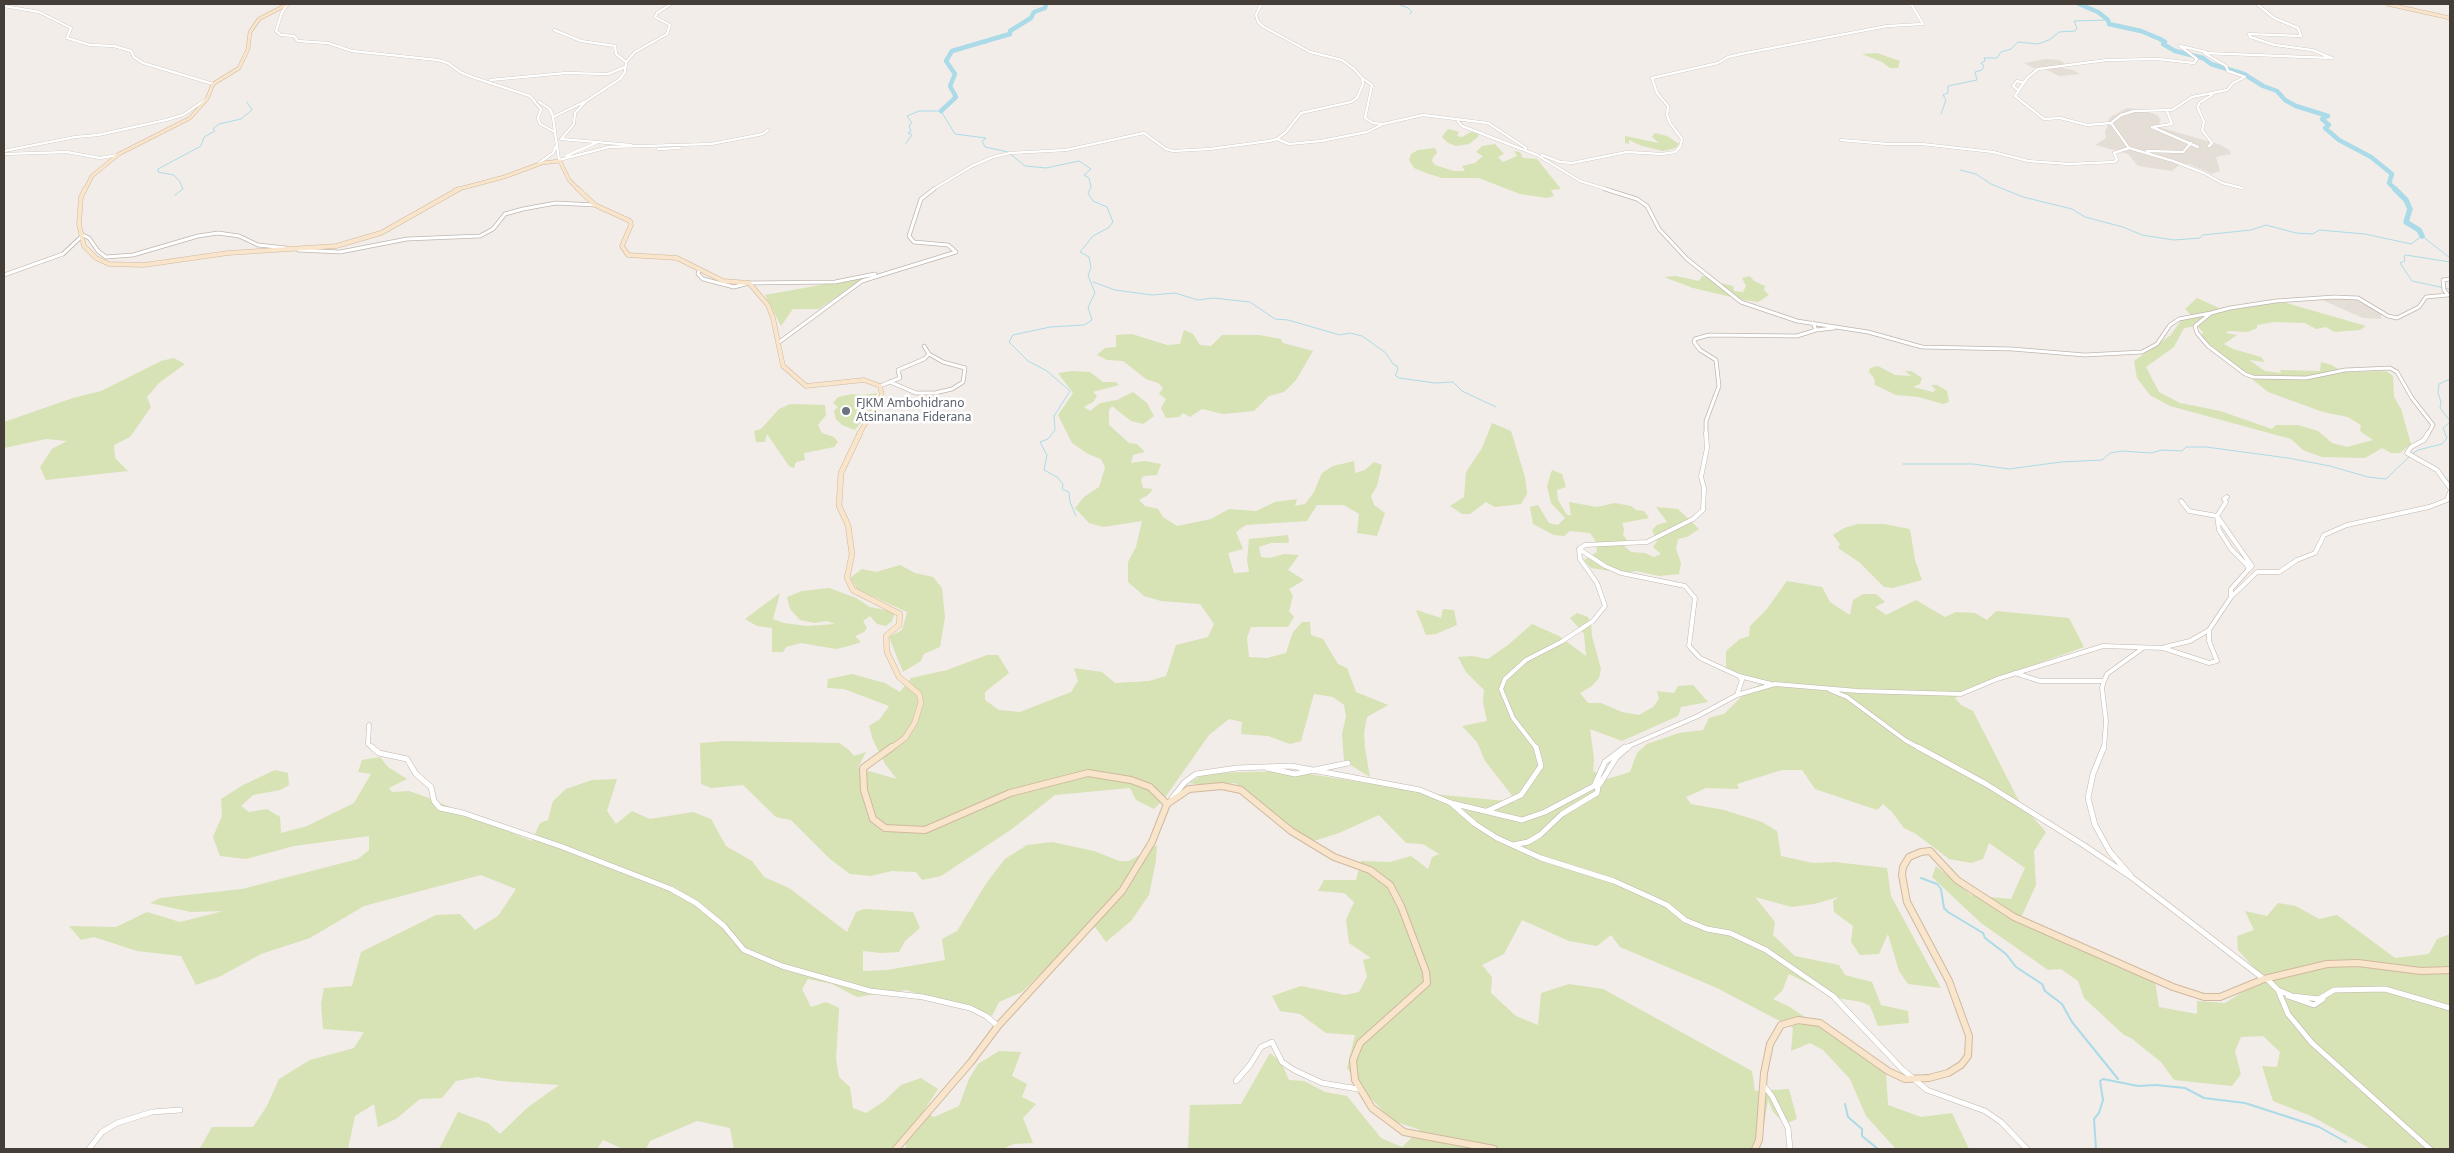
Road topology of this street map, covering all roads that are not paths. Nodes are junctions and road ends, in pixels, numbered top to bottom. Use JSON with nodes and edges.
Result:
{"nodes":[{"id":1,"x":288,"y":4,"type":"edge"},
{"id":2,"x":670,"y":4,"type":"edge"},
{"id":3,"x":1260,"y":4,"type":"edge"},
{"id":4,"x":1911,"y":4,"type":"edge"},
{"id":5,"x":2257,"y":4,"type":"edge"},
{"id":6,"x":2387,"y":4,"type":"edge"},
{"id":7,"x":4,"y":6,"type":"edge"},
{"id":8,"x":2450,"y":18,"type":"edge"},
{"id":9,"x":554,"y":30,"type":"dead end"},
{"id":10,"x":2206,"y":52,"type":"junction"},
{"id":11,"x":626,"y":62,"type":"junction"},
{"id":12,"x":625,"y":67,"type":"junction"},
{"id":13,"x":1362,"y":78,"type":"junction"},
{"id":14,"x":488,"y":81,"type":"junction"},
{"id":15,"x":2024,"y":83,"type":"junction"},
{"id":16,"x":213,"y":84,"type":"junction"},
{"id":17,"x":606,"y":87,"type":"junction"},
{"id":18,"x":2018,"y":90,"type":"junction"},
{"id":19,"x":2216,"y":92,"type":"junction"},
{"id":20,"x":207,"y":99,"type":"junction"},
{"id":21,"x":586,"y":101,"type":"junction"},
{"id":22,"x":537,"y":102,"type":"junction"},
{"id":23,"x":581,"y":102,"type":"junction"},
{"id":24,"x":2167,"y":111,"type":"junction"},
{"id":25,"x":553,"y":117,"type":"junction"},
{"id":26,"x":1457,"y":120,"type":"junction"},
{"id":27,"x":2111,"y":123,"type":"junction"},
{"id":28,"x":1383,"y":124,"type":"junction"},
{"id":29,"x":768,"y":130,"type":"dead end"},
{"id":30,"x":555,"y":131,"type":"junction"},
{"id":31,"x":562,"y":139,"type":"junction"},
{"id":32,"x":1277,"y":139,"type":"junction"},
{"id":33,"x":1841,"y":140,"type":"dead end"},
{"id":34,"x":600,"y":141,"type":"junction"},
{"id":35,"x":557,"y":142,"type":"junction"},
{"id":36,"x":2191,"y":143,"type":"junction"},
{"id":37,"x":2209,"y":146,"type":"dead end"},
{"id":38,"x":647,"y":147,"type":"junction"},
{"id":39,"x":2198,"y":147,"type":"dead end"},
{"id":40,"x":2129,"y":148,"type":"junction"},
{"id":41,"x":2142,"y":150,"type":"junction"},
{"id":42,"x":4,"y":152,"type":"edge"},
{"id":43,"x":120,"y":154,"type":"junction"},
{"id":44,"x":100,"y":158,"type":"junction"},
{"id":45,"x":559,"y":160,"type":"junction"},
{"id":46,"x":104,"y":165,"type":"junction"},
{"id":47,"x":535,"y":166,"type":"junction"},
{"id":48,"x":2242,"y":188,"type":"dead end"},
{"id":49,"x":595,"y":205,"type":"junction"},
{"id":50,"x":81,"y":236,"type":"junction"},
{"id":51,"x":292,"y":249,"type":"junction"},
{"id":52,"x":887,"y":272,"type":"junction"},
{"id":53,"x":4,"y":275,"type":"edge"},
{"id":54,"x":2450,"y":279,"type":"edge"},
{"id":55,"x":749,"y":283,"type":"junction"},
{"id":56,"x":2444,"y":291,"type":"junction"},
{"id":57,"x":2450,"y":295,"type":"edge"},
{"id":58,"x":2211,"y":313,"type":"junction"},
{"id":59,"x":1813,"y":323,"type":"junction"},
{"id":60,"x":1838,"y":328,"type":"junction"},
{"id":61,"x":1816,"y":330,"type":"junction"},
{"id":62,"x":778,"y":343,"type":"junction"},
{"id":63,"x":924,"y":346,"type":"dead end"},
{"id":64,"x":929,"y":354,"type":"junction"},
{"id":65,"x":890,"y":382,"type":"junction"},
{"id":66,"x":880,"y":386,"type":"junction"},
{"id":67,"x":2450,"y":488,"type":"edge"},
{"id":68,"x":2450,"y":492,"type":"edge"},
{"id":69,"x":2226,"y":497,"type":"dead end"},
{"id":70,"x":2181,"y":502,"type":"dead end"},
{"id":71,"x":2217,"y":516,"type":"junction"},
{"id":72,"x":1579,"y":549,"type":"junction"},
{"id":73,"x":2248,"y":570,"type":"junction"},
{"id":74,"x":2231,"y":597,"type":"junction"},
{"id":75,"x":2209,"y":630,"type":"junction"},
{"id":76,"x":2142,"y":648,"type":"junction"},
{"id":77,"x":2163,"y":648,"type":"junction"},
{"id":78,"x":2015,"y":674,"type":"junction"},
{"id":79,"x":1739,"y":676,"type":"junction"},
{"id":80,"x":2104,"y":681,"type":"junction"},
{"id":81,"x":1775,"y":684,"type":"junction"},
{"id":82,"x":1828,"y":689,"type":"junction"},
{"id":83,"x":1737,"y":695,"type":"junction"},
{"id":84,"x":369,"y":725,"type":"dead end"},
{"id":85,"x":1348,"y":762,"type":"dead end"},
{"id":86,"x":1313,"y":771,"type":"junction"},
{"id":87,"x":1600,"y":782,"type":"junction"},
{"id":88,"x":1451,"y":803,"type":"junction"},
{"id":89,"x":1167,"y":804,"type":"junction"},
{"id":90,"x":1487,"y":811,"type":"junction"},
{"id":91,"x":1513,"y":845,"type":"junction"},
{"id":92,"x":2134,"y":879,"type":"junction"},
{"id":93,"x":2450,"y":970,"type":"edge"},
{"id":94,"x":2266,"y":979,"type":"junction"},
{"id":95,"x":2278,"y":990,"type":"junction"},
{"id":96,"x":2450,"y":1008,"type":"edge"},
{"id":97,"x":998,"y":1026,"type":"junction"},
{"id":98,"x":1913,"y":1079,"type":"junction"},
{"id":99,"x":1236,"y":1081,"type":"dead end"},
{"id":100,"x":1763,"y":1086,"type":"junction"},
{"id":101,"x":1358,"y":1089,"type":"junction"},
{"id":102,"x":180,"y":1110,"type":"dead end"},
{"id":103,"x":89,"y":1149,"type":"edge"},
{"id":104,"x":896,"y":1149,"type":"edge"},
{"id":105,"x":1494,"y":1149,"type":"edge"},
{"id":106,"x":1755,"y":1149,"type":"edge"},
{"id":107,"x":1790,"y":1149,"type":"edge"},
{"id":108,"x":2026,"y":1149,"type":"edge"},
{"id":109,"x":2430,"y":1149,"type":"edge"}],
"edges":[{"from":1,"to":14,"type":"street"},
{"from":1,"to":16,"type":"street"},
{"from":2,"to":11,"type":"street"},
{"from":3,"to":13,"type":"street"},
{"from":4,"to":26,"type":"street"},
{"from":5,"to":10,"type":"street"},
{"from":6,"to":8,"type":"street"},
{"from":7,"to":16,"type":"street"},
{"from":9,"to":11,"type":"street"},
{"from":10,"to":15,"type":"street"},
{"from":10,"to":19,"type":"street"},
{"from":11,"to":12,"type":"street"},
{"from":12,"to":14,"type":"street"},
{"from":12,"to":17,"type":"street"},
{"from":13,"to":28,"type":"street"},
{"from":13,"to":32,"type":"street"},
{"from":14,"to":22,"type":"street"},
{"from":15,"to":18,"type":"street"},
{"from":15,"to":18,"type":"street"},
{"from":16,"to":20,"type":"street"},
{"from":17,"to":21,"type":"street"},
{"from":17,"to":23,"type":"street"},
{"from":18,"to":27,"type":"street"},
{"from":19,"to":24,"type":"street"},
{"from":19,"to":37,"type":"street"},
{"from":20,"to":42,"type":"street"},
{"from":20,"to":43,"type":"street"},
{"from":21,"to":23,"type":"street"},
{"from":21,"to":31,"type":"street"},
{"from":22,"to":25,"type":"street"},
{"from":22,"to":30,"type":"street"},
{"from":23,"to":25,"type":"street"},
{"from":24,"to":27,"type":"street"},
{"from":24,"to":36,"type":"street"},
{"from":25,"to":30,"type":"street"},
{"from":26,"to":28,"type":"street"},
{"from":26,"to":59,"type":"street"},
{"from":27,"to":40,"type":"street"},
{"from":28,"to":32,"type":"street"},
{"from":29,"to":38,"type":"street"},
{"from":30,"to":35,"type":"street"},
{"from":31,"to":34,"type":"street"},
{"from":31,"to":35,"type":"street"},
{"from":32,"to":52,"type":"street"},
{"from":33,"to":40,"type":"street"},
{"from":34,"to":38,"type":"street"},
{"from":34,"to":45,"type":"street"},
{"from":35,"to":45,"type":"street"},
{"from":35,"to":47,"type":"street"},
{"from":36,"to":39,"type":"street"},
{"from":36,"to":41,"type":"street"},
{"from":38,"to":45,"type":"street"},
{"from":40,"to":41,"type":"street"},
{"from":41,"to":48,"type":"street"},
{"from":42,"to":44,"type":"street"},
{"from":43,"to":44,"type":"street"},
{"from":43,"to":46,"type":"street"},
{"from":44,"to":46,"type":"street"},
{"from":45,"to":47,"type":"street"},
{"from":45,"to":49,"type":"street"},
{"from":46,"to":50,"type":"street"},
{"from":47,"to":51,"type":"street"},
{"from":49,"to":51,"type":"street"},
{"from":49,"to":55,"type":"street"},
{"from":50,"to":51,"type":"street"},
{"from":50,"to":51,"type":"street"},
{"from":50,"to":53,"type":"street"},
{"from":52,"to":55,"type":"street"},
{"from":52,"to":62,"type":"street"},
{"from":54,"to":56,"type":"street"},
{"from":55,"to":62,"type":"street"},
{"from":56,"to":57,"type":"street"},
{"from":56,"to":58,"type":"street"},
{"from":58,"to":60,"type":"street"},
{"from":58,"to":67,"type":"street"},
{"from":59,"to":60,"type":"street"},
{"from":59,"to":61,"type":"street"},
{"from":60,"to":61,"type":"street"},
{"from":61,"to":72,"type":"street"},
{"from":62,"to":66,"type":"street"},
{"from":63,"to":64,"type":"street"},
{"from":64,"to":65,"type":"street"},
{"from":64,"to":65,"type":"street"},
{"from":65,"to":66,"type":"street"},
{"from":66,"to":89,"type":"street"},
{"from":68,"to":74,"type":"street"},
{"from":69,"to":71,"type":"street"},
{"from":70,"to":71,"type":"street"},
{"from":71,"to":73,"type":"street"},
{"from":71,"to":73,"type":"street"},
{"from":72,"to":79,"type":"street"},
{"from":72,"to":90,"type":"street"},
{"from":73,"to":74,"type":"street"},
{"from":74,"to":75,"type":"street"},
{"from":75,"to":77,"type":"street"},
{"from":75,"to":77,"type":"street"},
{"from":76,"to":77,"type":"street"},
{"from":76,"to":78,"type":"street"},
{"from":76,"to":80,"type":"street"},
{"from":78,"to":80,"type":"street"},
{"from":78,"to":82,"type":"street"},
{"from":79,"to":81,"type":"street"},
{"from":79,"to":83,"type":"street"},
{"from":80,"to":92,"type":"street"},
{"from":81,"to":82,"type":"street"},
{"from":81,"to":83,"type":"street"},
{"from":82,"to":92,"type":"street"},
{"from":83,"to":87,"type":"street"},
{"from":84,"to":97,"type":"street"},
{"from":85,"to":86,"type":"street"},
{"from":86,"to":88,"type":"street"},
{"from":86,"to":89,"type":"street"},
{"from":87,"to":90,"type":"street"},
{"from":87,"to":91,"type":"street"},
{"from":88,"to":90,"type":"street"},
{"from":88,"to":91,"type":"street"},
{"from":89,"to":97,"type":"street"},
{"from":89,"to":101,"type":"street"},
{"from":91,"to":98,"type":"street"},
{"from":92,"to":94,"type":"street"},
{"from":93,"to":94,"type":"street"},
{"from":94,"to":95,"type":"street"},
{"from":94,"to":98,"type":"street"},
{"from":95,"to":96,"type":"street"},
{"from":95,"to":109,"type":"street"},
{"from":97,"to":104,"type":"street"},
{"from":98,"to":100,"type":"street"},
{"from":98,"to":108,"type":"street"},
{"from":99,"to":101,"type":"street"},
{"from":100,"to":106,"type":"street"},
{"from":100,"to":107,"type":"street"},
{"from":101,"to":105,"type":"street"},
{"from":102,"to":103,"type":"street"}]}
